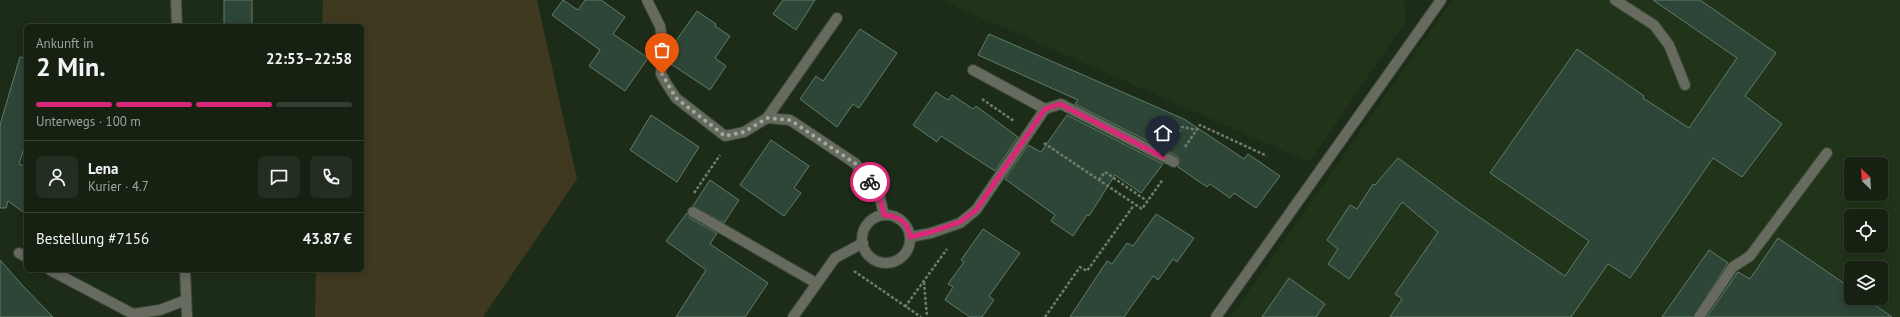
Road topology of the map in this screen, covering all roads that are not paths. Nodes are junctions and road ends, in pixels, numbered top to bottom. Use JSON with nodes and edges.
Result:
{"nodes":[{"id":1,"x":176,"y":0,"type":"edge"},
{"id":2,"x":647,"y":0,"type":"edge"},
{"id":3,"x":1441,"y":0,"type":"edge"},
{"id":4,"x":1615,"y":0,"type":"edge"},
{"id":5,"x":837,"y":18,"type":"dead end"},
{"id":6,"x":177,"y":24,"type":"edge"},
{"id":7,"x":973,"y":70,"type":"dead end"},
{"id":8,"x":1685,"y":85,"type":"dead end"},
{"id":9,"x":1045,"y":109,"type":"junction"},
{"id":10,"x":767,"y":118,"type":"junction"},
{"id":11,"x":1827,"y":153,"type":"dead end"},
{"id":12,"x":1174,"y":162,"type":"dead end"},
{"id":13,"x":693,"y":212,"type":"dead end"},
{"id":14,"x":884,"y":215,"type":"junction"},
{"id":15,"x":910,"y":237,"type":"junction"},
{"id":16,"x":863,"y":243,"type":"junction"},
{"id":17,"x":54,"y":272,"type":"edge"},
{"id":18,"x":185,"y":272,"type":"edge"},
{"id":19,"x":816,"y":283,"type":"junction"},
{"id":20,"x":186,"y":300,"type":"junction"},
{"id":21,"x":187,"y":317,"type":"edge"},
{"id":22,"x":793,"y":317,"type":"edge"},
{"id":23,"x":1216,"y":317,"type":"edge"},
{"id":24,"x":1699,"y":317,"type":"edge"}],
"edges":[{"from":1,"to":6,"type":"street"},
{"from":2,"to":10,"type":"street"},
{"from":3,"to":23,"type":"street"},
{"from":4,"to":8,"type":"street"},
{"from":5,"to":10,"type":"street"},
{"from":7,"to":9,"type":"street"},
{"from":9,"to":12,"type":"street"},
{"from":9,"to":15,"type":"street"},
{"from":10,"to":14,"type":"street"},
{"from":11,"to":24,"type":"street"},
{"from":13,"to":19,"type":"street"},
{"from":14,"to":15,"type":"street"},
{"from":14,"to":16,"type":"street"},
{"from":15,"to":16,"type":"street"},
{"from":16,"to":19,"type":"street"},
{"from":17,"to":20,"type":"street"},
{"from":18,"to":20,"type":"street"},
{"from":19,"to":22,"type":"street"},
{"from":20,"to":21,"type":"street"}]}
